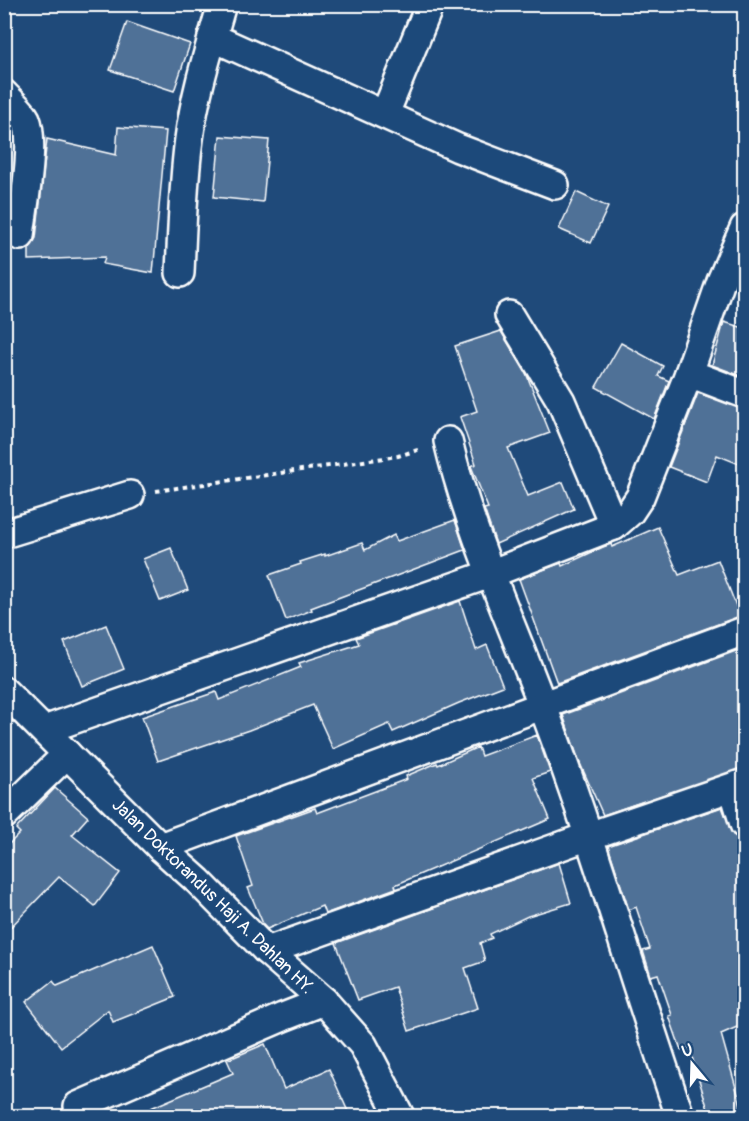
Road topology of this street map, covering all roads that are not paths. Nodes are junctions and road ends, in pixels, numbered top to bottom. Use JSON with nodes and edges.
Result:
{"nodes":[{"id":1,"x":222,"y":4,"type":"edge"},
{"id":2,"x":430,"y":4,"type":"edge"},
{"id":3,"x":212,"y":37,"type":"junction"},
{"id":4,"x":4,"y":94,"type":"edge"},
{"id":5,"x":385,"y":114,"type":"junction"},
{"id":6,"x":555,"y":185,"type":"dead end"},
{"id":7,"x":744,"y":228,"type":"edge"},
{"id":8,"x":20,"y":236,"type":"dead end"},
{"id":9,"x":180,"y":273,"type":"dead end"},
{"id":10,"x":509,"y":315,"type":"dead end"},
{"id":11,"x":689,"y":373,"type":"junction"},
{"id":12,"x":744,"y":394,"type":"edge"},
{"id":13,"x":448,"y":441,"type":"road end"},
{"id":14,"x":130,"y":495,"type":"road end"},
{"id":15,"x":614,"y":526,"type":"junction"},
{"id":16,"x":4,"y":534,"type":"edge"},
{"id":17,"x":490,"y":574,"type":"junction"},
{"id":18,"x":744,"y":631,"type":"edge"},
{"id":19,"x":4,"y":691,"type":"edge"},
{"id":20,"x":543,"y":707,"type":"junction"},
{"id":21,"x":44,"y":730,"type":"junction"},
{"id":22,"x":67,"y":754,"type":"junction"},
{"id":23,"x":739,"y":786,"type":"edge"},
{"id":24,"x":4,"y":814,"type":"edge"},
{"id":25,"x":744,"y":824,"type":"edge"},
{"id":26,"x":589,"y":836,"type":"junction"},
{"id":27,"x":160,"y":847,"type":"junction"},
{"id":28,"x":267,"y":951,"type":"junction"},
{"id":29,"x":324,"y":1001,"type":"junction"},
{"id":30,"x":78,"y":1106,"type":"dead end"},
{"id":31,"x":400,"y":1116,"type":"edge"},
{"id":32,"x":680,"y":1116,"type":"edge"}],
"edges":[{"from":1,"to":3,"type":"street"},
{"from":2,"to":5,"type":"street"},
{"from":3,"to":5,"type":"street"},
{"from":3,"to":9,"type":"street"},
{"from":4,"to":8,"type":"street"},
{"from":5,"to":6,"type":"street"},
{"from":7,"to":11,"type":"street"},
{"from":10,"to":15,"type":"street"},
{"from":11,"to":12,"type":"street"},
{"from":11,"to":15,"type":"street"},
{"from":13,"to":17,"type":"street"},
{"from":14,"to":16,"type":"street"},
{"from":15,"to":17,"type":"street"},
{"from":17,"to":20,"type":"street"},
{"from":17,"to":21,"type":"street"},
{"from":18,"to":20,"type":"street"},
{"from":19,"to":21,"type":"street","name":"Jalan Doktorandus Haji A. Dahlan HY."},
{"from":20,"to":26,"type":"street"},
{"from":20,"to":27,"type":"street"},
{"from":21,"to":22,"type":"street","name":"Jalan Doktorandus Haji A. Dahlan HY."},
{"from":22,"to":24,"type":"street"},
{"from":22,"to":27,"type":"street","name":"Jalan Doktorandus Haji A. Dahlan HY."},
{"from":23,"to":25,"type":"street"},
{"from":23,"to":26,"type":"street"},
{"from":26,"to":28,"type":"street"},
{"from":26,"to":32,"type":"street"},
{"from":27,"to":28,"type":"street","name":"Jalan Doktorandus Haji A. Dahlan HY."},
{"from":28,"to":29,"type":"street","name":"Jalan Doktorandus Haji A. Dahlan HY."},
{"from":29,"to":30,"type":"street"},
{"from":29,"to":31,"type":"street","name":"Jalan Doktorandus Haji A. Dahlan HY."}]}
